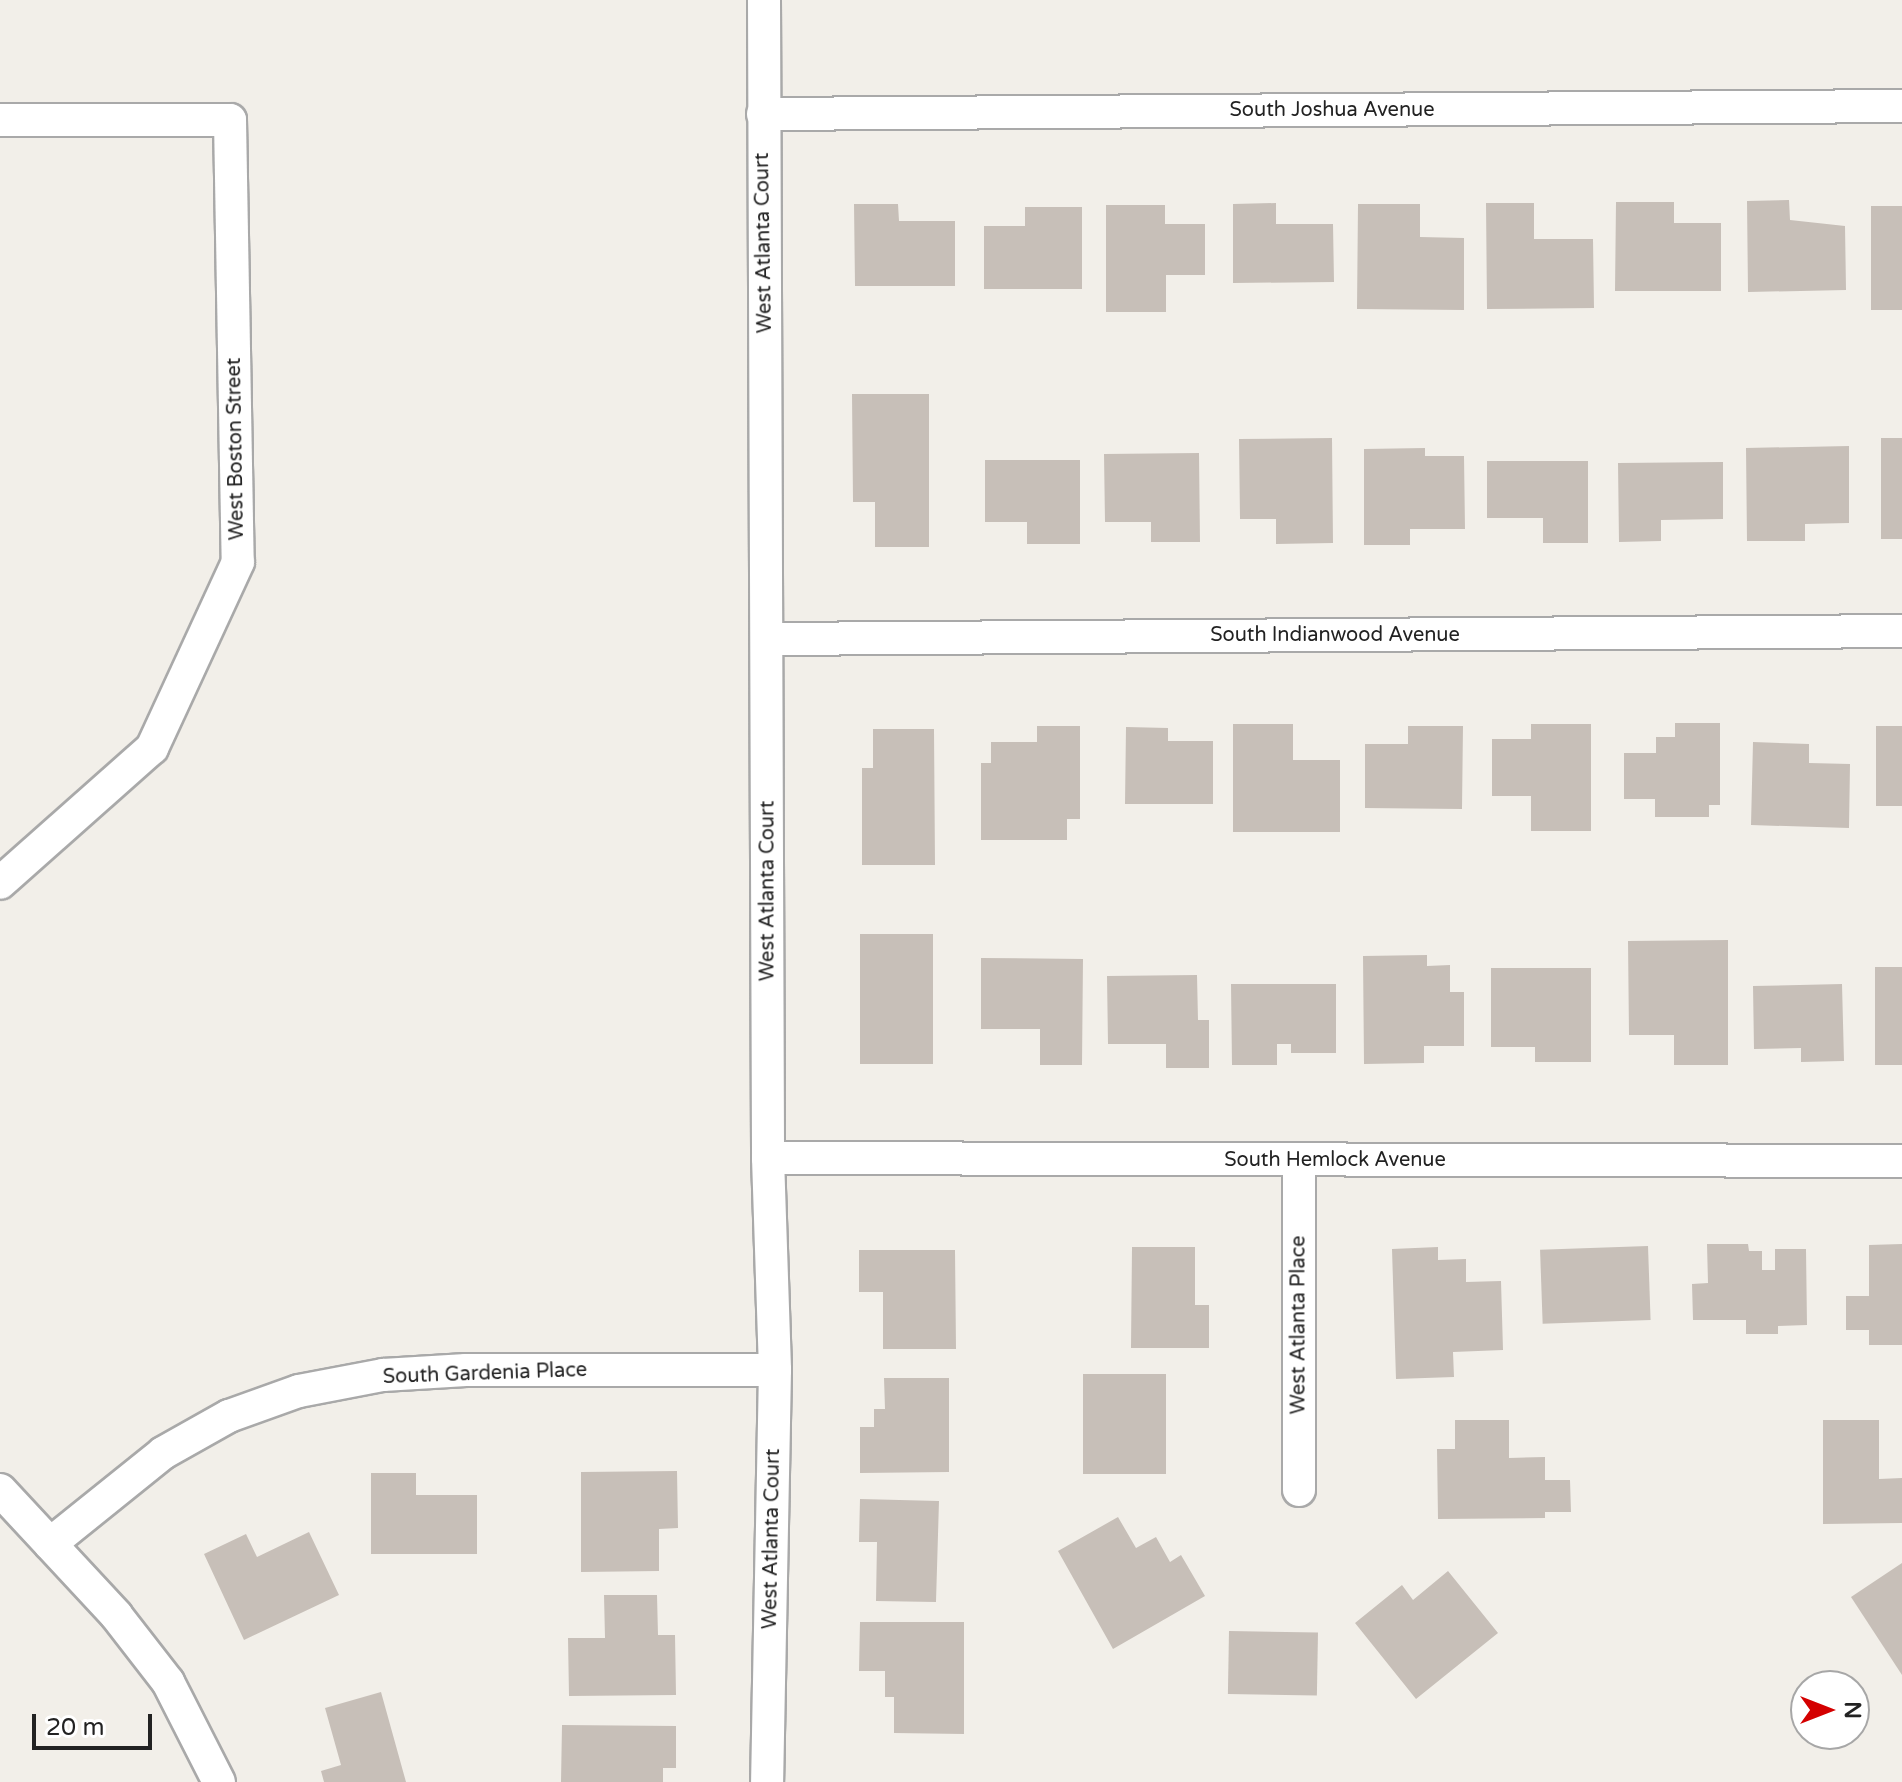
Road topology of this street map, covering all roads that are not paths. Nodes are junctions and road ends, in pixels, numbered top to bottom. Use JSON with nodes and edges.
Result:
{"nodes":[{"id":1,"x":764,"y":0,"type":"edge"},
{"id":2,"x":1902,"y":106,"type":"edge"},
{"id":3,"x":763,"y":114,"type":"junction"},
{"id":4,"x":0,"y":120,"type":"edge"},
{"id":5,"x":1902,"y":631,"type":"edge"},
{"id":6,"x":768,"y":639,"type":"junction"},
{"id":7,"x":0,"y":883,"type":"edge"},
{"id":8,"x":768,"y":1158,"type":"junction"},
{"id":9,"x":1299,"y":1160,"type":"junction"},
{"id":10,"x":1902,"y":1161,"type":"edge"},
{"id":11,"x":775,"y":1370,"type":"junction"},
{"id":12,"x":0,"y":1490,"type":"edge"},
{"id":13,"x":1299,"y":1490,"type":"dead end"},
{"id":14,"x":50,"y":1544,"type":"junction"},
{"id":15,"x":219,"y":1782,"type":"edge"},
{"id":16,"x":767,"y":1782,"type":"edge"}],
"edges":[{"from":1,"to":3,"type":"street","name":"West Atlanta Court"},
{"from":2,"to":3,"type":"street","name":"South Joshua Avenue"},
{"from":3,"to":6,"type":"street","name":"West Atlanta Court"},
{"from":4,"to":7,"type":"street","name":"West Boston Street"},
{"from":5,"to":6,"type":"street","name":"South Indianwood Avenue"},
{"from":6,"to":8,"type":"street","name":"West Atlanta Court"},
{"from":8,"to":9,"type":"street","name":"South Hemlock Avenue"},
{"from":8,"to":11,"type":"street","name":"West Atlanta Court"},
{"from":9,"to":10,"type":"street","name":"South Hemlock Avenue"},
{"from":9,"to":13,"type":"street","name":"West Atlanta Place"},
{"from":11,"to":14,"type":"street","name":"South Gardenia Place"},
{"from":11,"to":16,"type":"street","name":"West Atlanta Court"},
{"from":12,"to":14,"type":"street"},
{"from":14,"to":15,"type":"street"}]}
